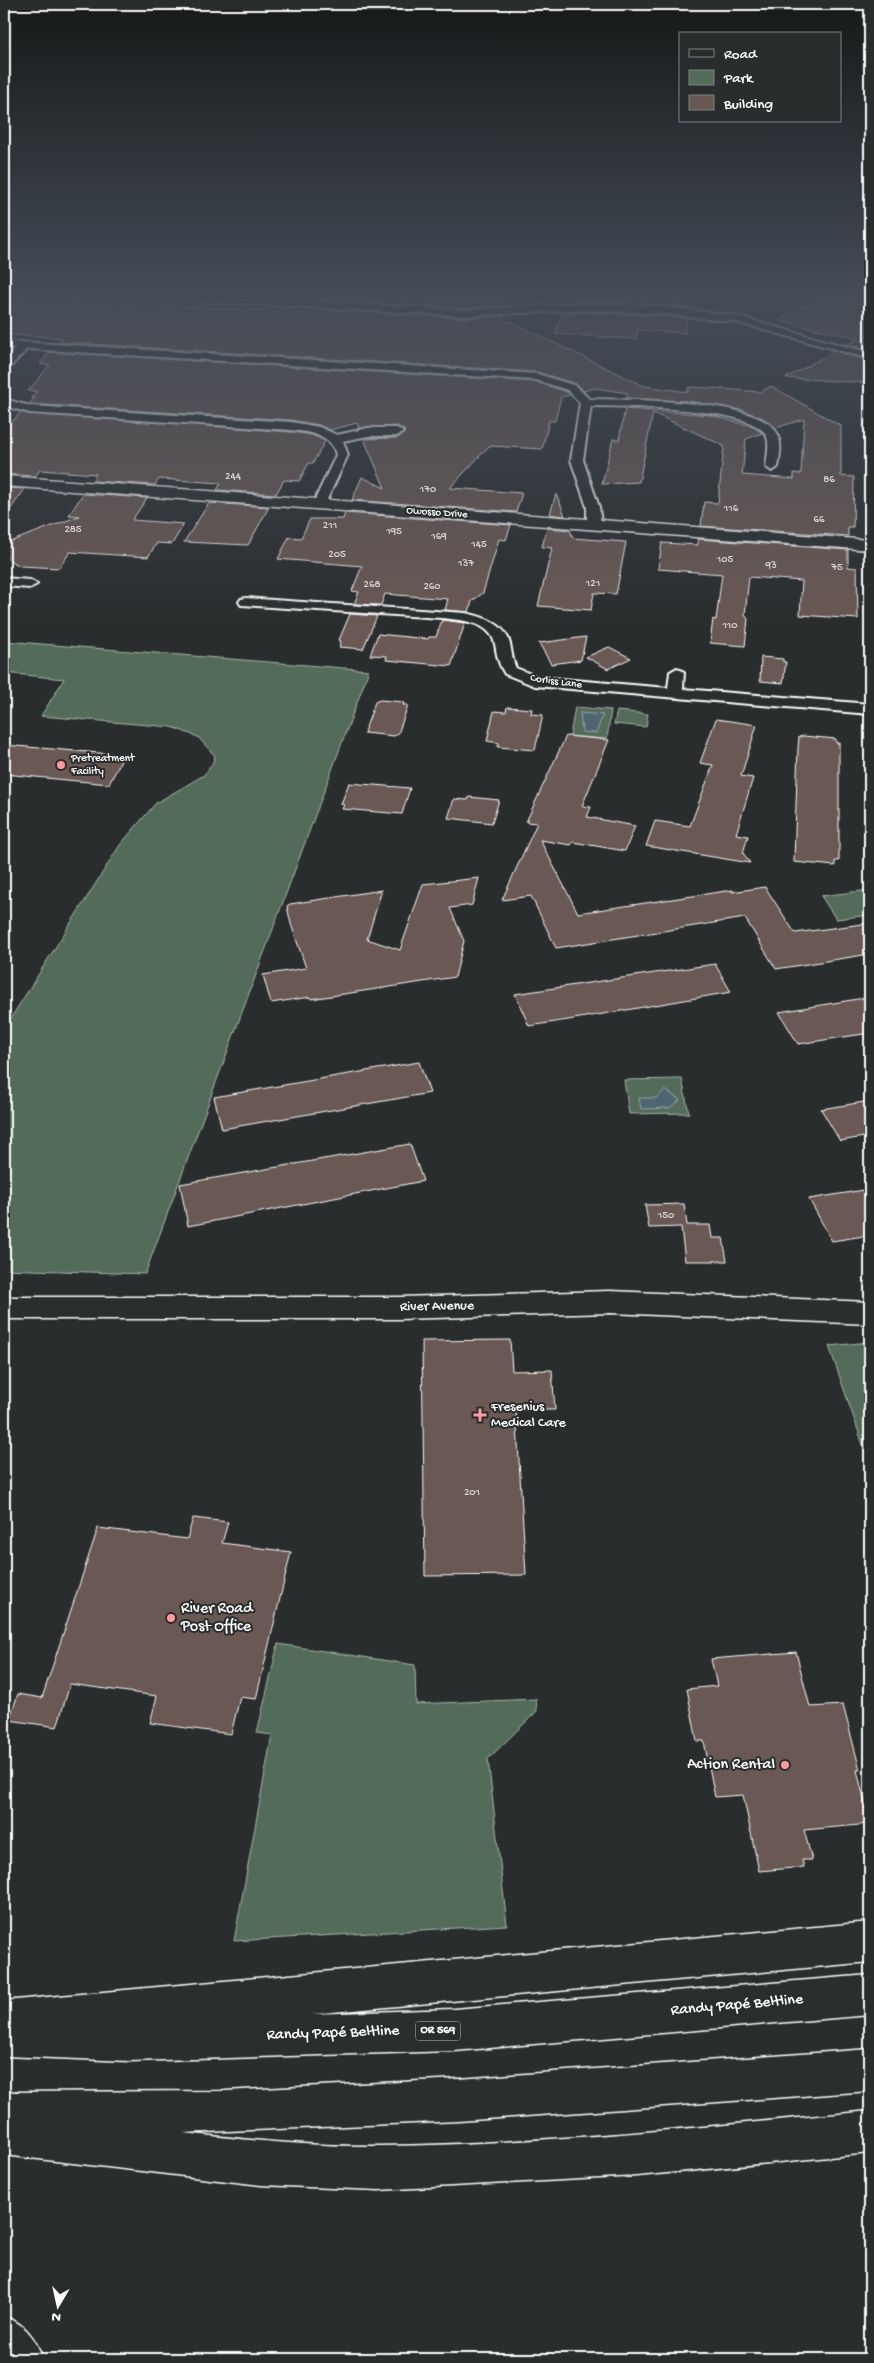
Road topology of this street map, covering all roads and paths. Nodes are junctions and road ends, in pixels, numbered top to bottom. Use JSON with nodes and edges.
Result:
{"nodes":[{"id":1,"x":16,"y":405,"type":"edge"},
{"id":2,"x":585,"y":405,"type":"edge"},
{"id":3,"x":635,"y":405,"type":"edge"},
{"id":4,"x":397,"y":432,"type":"dead end"},
{"id":5,"x":335,"y":439,"type":"junction"},
{"id":6,"x":772,"y":467,"type":"dead end"},
{"id":7,"x":4,"y":481,"type":"edge"},
{"id":8,"x":319,"y":504,"type":"junction"},
{"id":9,"x":594,"y":524,"type":"junction"},
{"id":10,"x":870,"y":544,"type":"edge"},
{"id":11,"x":4,"y":582,"type":"edge"},
{"id":12,"x":30,"y":584,"type":"dead end"},
{"id":13,"x":246,"y":602,"type":"dead end"},
{"id":14,"x":677,"y":672,"type":"dead end"},
{"id":15,"x":675,"y":693,"type":"junction"},
{"id":16,"x":870,"y":709,"type":"edge"},
{"id":17,"x":4,"y":1308,"type":"edge"},
{"id":18,"x":870,"y":1313,"type":"edge"},
{"id":19,"x":870,"y":1942,"type":"edge"},
{"id":20,"x":870,"y":1995,"type":"edge"},
{"id":21,"x":4,"y":2021,"type":"edge"},
{"id":22,"x":4,"y":2036,"type":"edge"},
{"id":23,"x":870,"y":2070,"type":"edge"},
{"id":24,"x":4,"y":2114,"type":"edge"},
{"id":25,"x":870,"y":2132,"type":"edge"},
{"id":26,"x":4,"y":2134,"type":"edge"},
{"id":27,"x":4,"y":2339,"type":"edge"},
{"id":28,"x":20,"y":2359,"type":"edge"}],
"edges":[{"from":1,"to":5,"type":"street"},
{"from":2,"to":9,"type":"street"},
{"from":3,"to":6,"type":"street"},
{"from":4,"to":5,"type":"street"},
{"from":5,"to":8,"type":"street"},
{"from":7,"to":8,"type":"main road","name":"Owosso Drive"},
{"from":8,"to":9,"type":"main road","name":"Owosso Drive"},
{"from":9,"to":10,"type":"main road","name":"Owosso Drive"},
{"from":11,"to":12,"type":"street"},
{"from":13,"to":15,"type":"street","name":"Corliss Lane"},
{"from":14,"to":15,"type":"street"},
{"from":15,"to":16,"type":"street","name":"Corliss Lane"},
{"from":17,"to":18,"type":"main road","name":"River Avenue"},
{"from":19,"to":21,"type":"main road"},
{"from":20,"to":22,"type":"main road","name":"Randy Papé Beltline","number":"OR 569"},
{"from":23,"to":24,"type":"main road"},
{"from":25,"to":26,"type":"main road"},
{"from":27,"to":28,"type":"main road"}]}
